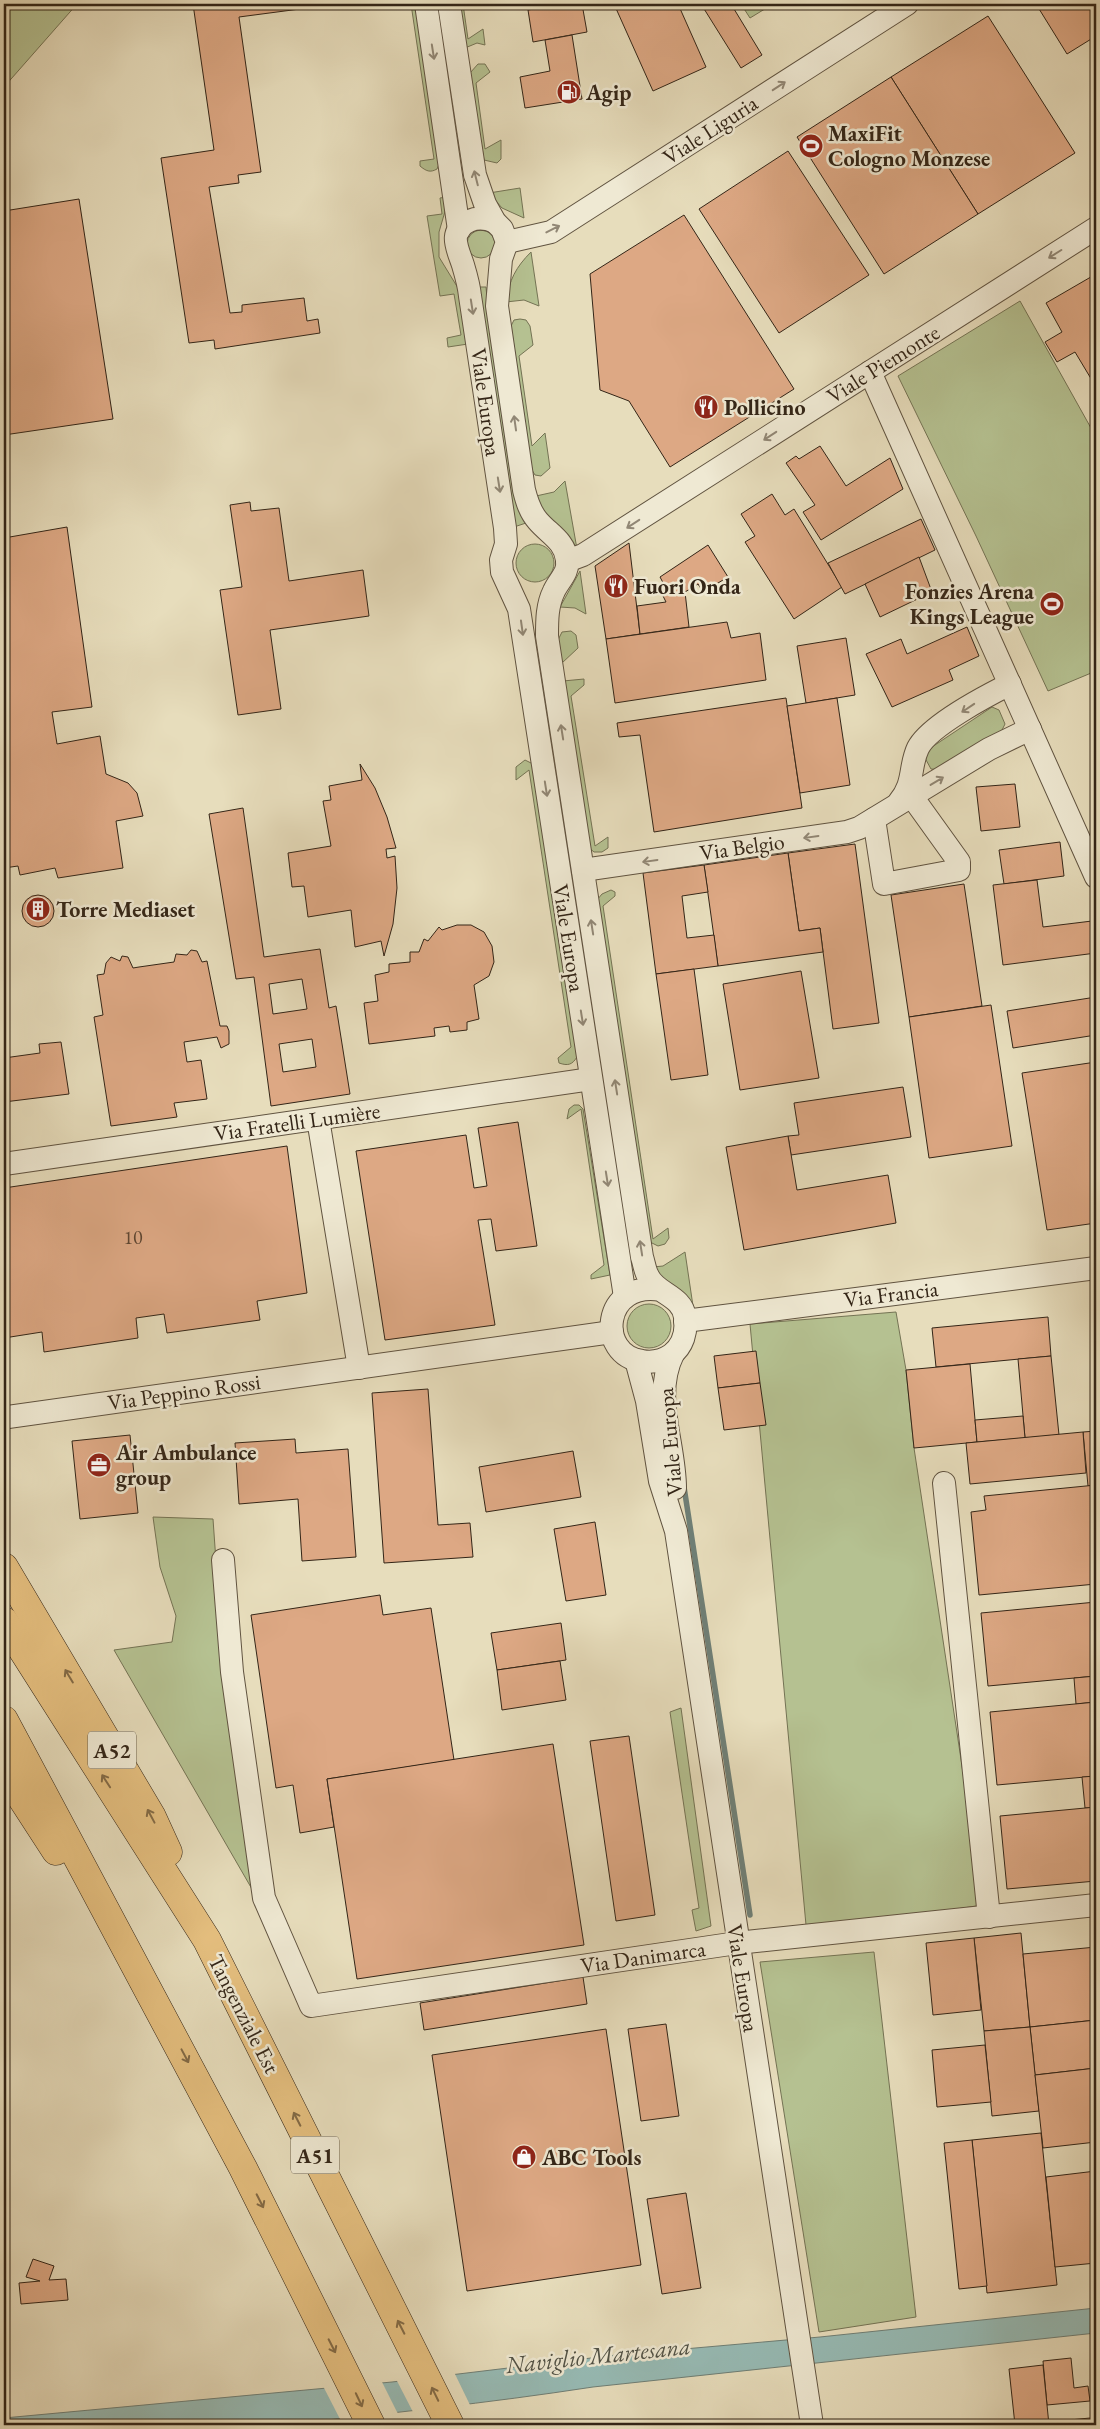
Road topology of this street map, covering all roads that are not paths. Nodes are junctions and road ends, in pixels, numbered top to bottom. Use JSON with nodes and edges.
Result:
{"nodes":[{"id":1,"x":426,"y":4,"type":"edge"},
{"id":2,"x":449,"y":4,"type":"edge"},
{"id":3,"x":907,"y":4,"type":"edge"},
{"id":4,"x":495,"y":222,"type":"junction"},
{"id":5,"x":1096,"y":228,"type":"edge"},
{"id":6,"x":459,"y":230,"type":"junction"},
{"id":7,"x":504,"y":250,"type":"junction"},
{"id":8,"x":461,"y":260,"type":"junction"},
{"id":9,"x":870,"y":372,"type":"junction"},
{"id":10,"x":550,"y":533,"type":"junction"},
{"id":11,"x":506,"y":544,"type":"junction"},
{"id":12,"x":568,"y":561,"type":"junction"},
{"id":13,"x":507,"y":582,"type":"junction"},
{"id":14,"x":554,"y":589,"type":"junction"},
{"id":15,"x":1010,"y":684,"type":"junction"},
{"id":16,"x":1030,"y":729,"type":"junction"},
{"id":17,"x":905,"y":798,"type":"junction"},
{"id":18,"x":866,"y":824,"type":"junction"},
{"id":19,"x":583,"y":870,"type":"junction"},
{"id":20,"x":1096,"y":877,"type":"edge"},
{"id":21,"x":591,"y":1079,"type":"junction"},
{"id":22,"x":318,"y":1119,"type":"junction"},
{"id":23,"x":4,"y":1164,"type":"edge"},
{"id":24,"x":1096,"y":1268,"type":"edge"},
{"id":25,"x":661,"y":1290,"type":"junction"},
{"id":26,"x":625,"y":1297,"type":"junction"},
{"id":27,"x":685,"y":1321,"type":"junction"},
{"id":28,"x":612,"y":1332,"type":"junction"},
{"id":29,"x":673,"y":1354,"type":"junction"},
{"id":30,"x":636,"y":1360,"type":"junction"},
{"id":31,"x":359,"y":1368,"type":"junction"},
{"id":32,"x":8,"y":1417,"type":"dead end"},
{"id":33,"x":944,"y":1483,"type":"dead end"},
{"id":34,"x":676,"y":1531,"type":"junction"},
{"id":35,"x":223,"y":1560,"type":"dead end"},
{"id":36,"x":4,"y":1566,"type":"edge"},
{"id":37,"x":4,"y":1621,"type":"edge"},
{"id":38,"x":4,"y":1720,"type":"edge"},
{"id":39,"x":4,"y":1756,"type":"edge"},
{"id":40,"x":4,"y":1771,"type":"edge"},
{"id":41,"x":1096,"y":1905,"type":"edge"},
{"id":42,"x":95,"y":1910,"type":"junction"},
{"id":43,"x":989,"y":1916,"type":"junction"},
{"id":44,"x":207,"y":1940,"type":"junction"},
{"id":45,"x":737,"y":1943,"type":"junction"},
{"id":46,"x":162,"y":2013,"type":"junction"},
{"id":47,"x":810,"y":2415,"type":"edge"},
{"id":48,"x":449,"y":2422,"type":"edge"},
{"id":49,"x":370,"y":2425,"type":"edge"}],
"edges":[{"from":1,"to":6,"type":"street","name":"Viale Europa","one_way":true},
{"from":4,"to":2,"type":"street","one_way":true},
{"from":7,"to":3,"type":"street","name":"Viale Liguria","one_way":true},
{"from":4,"to":6,"type":"street"},
{"from":4,"to":7,"type":"street"},
{"from":5,"to":9,"type":"street","name":"Viale Piemonte","one_way":true},
{"from":6,"to":8,"type":"street","name":"Viale Europa"},
{"from":7,"to":8,"type":"street"},
{"from":10,"to":7,"type":"street","name":"Viale Europa","one_way":true},
{"from":8,"to":11,"type":"street","name":"Viale Europa","one_way":true},
{"from":9,"to":12,"type":"street","name":"Viale Piemonte","one_way":true},
{"from":9,"to":15,"type":"street"},
{"from":10,"to":11,"type":"street"},
{"from":10,"to":12,"type":"street","name":"Viale Europa"},
{"from":11,"to":13,"type":"street","name":"Viale Europa"},
{"from":12,"to":14,"type":"street","name":"Viale Europa"},
{"from":13,"to":14,"type":"street"},
{"from":13,"to":21,"type":"street","name":"Viale Europa","one_way":true},
{"from":19,"to":14,"type":"street","name":"Viale Europa","one_way":true},
{"from":15,"to":16,"type":"street"},
{"from":15,"to":17,"type":"street","one_way":true},
{"from":17,"to":16,"type":"street","name":"Via Belgio","one_way":true},
{"from":16,"to":20,"type":"street"},
{"from":17,"to":18,"type":"street","name":"Via Belgio"},
{"from":17,"to":18,"type":"street"},
{"from":18,"to":19,"type":"street","name":"Via Belgio","one_way":true},
{"from":25,"to":19,"type":"street","name":"Viale Europa","one_way":true},
{"from":21,"to":22,"type":"street","name":"Via Fratelli Lumière"},
{"from":21,"to":26,"type":"street","name":"Viale Europa","one_way":true},
{"from":22,"to":23,"type":"street","name":"Via Fratelli Lumière"},
{"from":22,"to":31,"type":"street"},
{"from":24,"to":27,"type":"street","name":"Via Francia"},
{"from":25,"to":26,"type":"street"},
{"from":25,"to":27,"type":"street","name":"Viale Europa"},
{"from":26,"to":28,"type":"street"},
{"from":27,"to":29,"type":"street","name":"Viale Europa"},
{"from":28,"to":30,"type":"street","name":"Viale Europa"},
{"from":28,"to":31,"type":"street","name":"Via Peppino Rossi"},
{"from":29,"to":30,"type":"street","name":"Viale Europa"},
{"from":29,"to":34,"type":"street","name":"Viale Europa"},
{"from":30,"to":34,"type":"street","name":"Viale Europa"},
{"from":31,"to":32,"type":"street","name":"Via Peppino Rossi"},
{"from":33,"to":43,"type":"street"},
{"from":34,"to":45,"type":"street","name":"Viale Europa"},
{"from":35,"to":45,"type":"street","name":"Via Danimarca"},
{"from":44,"to":36,"type":"highway","number":"A52","one_way":true},
{"from":44,"to":37,"type":"highway","name":"Tangenziale Est","number":"A51","one_way":true},
{"from":38,"to":46,"type":"highway"},
{"from":39,"to":42,"type":"highway"},
{"from":40,"to":42,"type":"highway"},
{"from":41,"to":43,"type":"street","name":"Via Danimarca"},
{"from":42,"to":46,"type":"highway"},
{"from":43,"to":45,"type":"street","name":"Via Danimarca"},
{"from":48,"to":44,"type":"highway","name":"Tangenziale Est","number":"A51","one_way":true},
{"from":45,"to":47,"type":"street","name":"Viale Europa"},
{"from":46,"to":49,"type":"highway","one_way":true}]}
